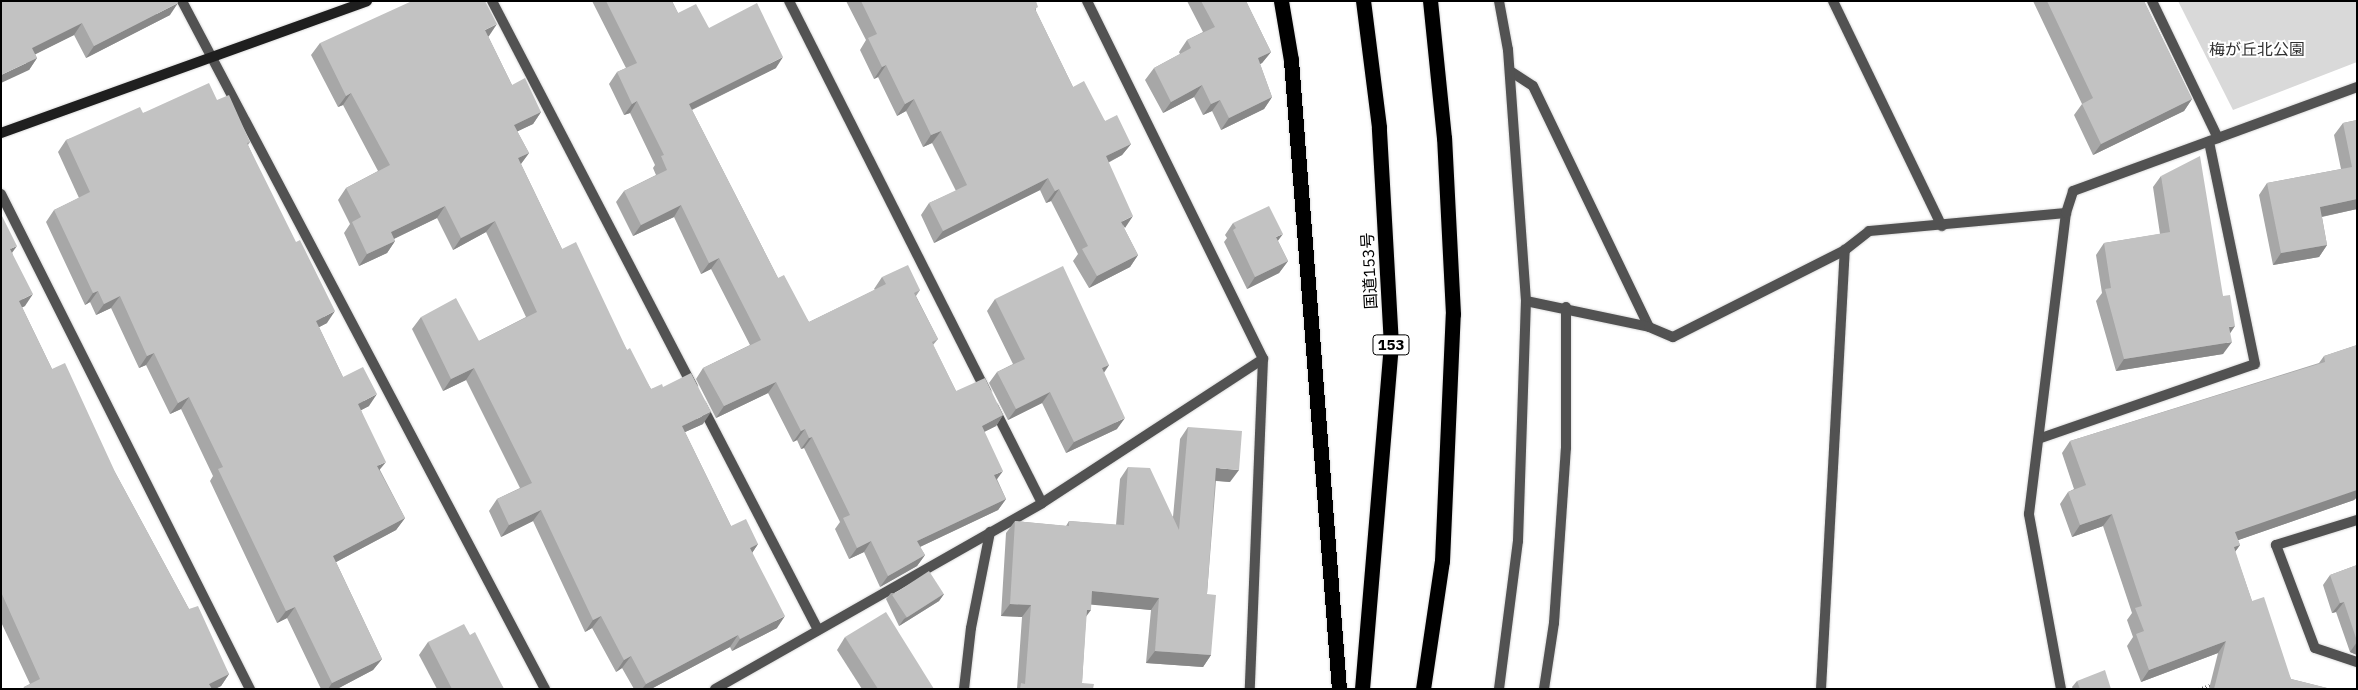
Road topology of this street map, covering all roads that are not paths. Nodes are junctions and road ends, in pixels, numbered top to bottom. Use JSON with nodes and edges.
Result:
{"nodes":[{"id":1,"x":182,"y":1,"type":"edge"},
{"id":2,"x":367,"y":1,"type":"edge"},
{"id":3,"x":492,"y":1,"type":"edge"},
{"id":4,"x":789,"y":1,"type":"edge"},
{"id":5,"x":1087,"y":1,"type":"edge"},
{"id":6,"x":1281,"y":1,"type":"edge"},
{"id":7,"x":1363,"y":1,"type":"edge"},
{"id":8,"x":1430,"y":1,"type":"edge"},
{"id":9,"x":1499,"y":1,"type":"edge"},
{"id":10,"x":1833,"y":1,"type":"edge"},
{"id":11,"x":2152,"y":1,"type":"edge"},
{"id":12,"x":212,"y":58,"type":"junction"},
{"id":13,"x":1510,"y":71,"type":"junction"},
{"id":14,"x":2357,"y":87,"type":"edge"},
{"id":15,"x":1,"y":133,"type":"edge"},
{"id":16,"x":2214,"y":140,"type":"junction"},
{"id":17,"x":1,"y":194,"type":"edge"},
{"id":18,"x":2066,"y":212,"type":"junction"},
{"id":19,"x":1942,"y":226,"type":"junction"},
{"id":20,"x":1845,"y":250,"type":"junction"},
{"id":21,"x":1526,"y":301,"type":"junction"},
{"id":22,"x":1566,"y":307,"type":"junction"},
{"id":23,"x":1649,"y":327,"type":"junction"},
{"id":24,"x":1263,"y":359,"type":"junction"},
{"id":25,"x":2041,"y":438,"type":"junction"},
{"id":26,"x":1042,"y":502,"type":"junction"},
{"id":27,"x":2357,"y":520,"type":"edge"},
{"id":28,"x":990,"y":532,"type":"junction"},
{"id":29,"x":818,"y":630,"type":"junction"},
{"id":30,"x":2357,"y":662,"type":"edge"},
{"id":31,"x":250,"y":689,"type":"edge"},
{"id":32,"x":545,"y":689,"type":"edge"},
{"id":33,"x":716,"y":689,"type":"edge"},
{"id":34,"x":964,"y":689,"type":"edge"},
{"id":35,"x":1250,"y":689,"type":"edge"},
{"id":36,"x":1339,"y":689,"type":"edge"},
{"id":37,"x":1362,"y":689,"type":"edge"},
{"id":38,"x":1423,"y":689,"type":"edge"},
{"id":39,"x":1499,"y":689,"type":"edge"},
{"id":40,"x":1544,"y":689,"type":"edge"},
{"id":41,"x":1821,"y":689,"type":"edge"},
{"id":42,"x":2061,"y":689,"type":"edge"}],
"edges":[{"from":1,"to":12,"type":"street"},
{"from":2,"to":12,"type":"street"},
{"from":3,"to":29,"type":"street"},
{"from":4,"to":26,"type":"street"},
{"from":5,"to":24,"type":"street"},
{"from":6,"to":36,"type":"highway"},
{"from":7,"to":37,"type":"highway","name":"国道153号","number":"153"},
{"from":8,"to":38,"type":"highway"},
{"from":9,"to":13,"type":"street"},
{"from":10,"to":19,"type":"street"},
{"from":11,"to":16,"type":"street"},
{"from":12,"to":15,"type":"street"},
{"from":12,"to":32,"type":"street"},
{"from":13,"to":21,"type":"street"},
{"from":13,"to":23,"type":"street"},
{"from":14,"to":16,"type":"street"},
{"from":16,"to":18,"type":"street"},
{"from":16,"to":25,"type":"street"},
{"from":17,"to":31,"type":"street"},
{"from":18,"to":19,"type":"street"},
{"from":18,"to":25,"type":"street"},
{"from":19,"to":20,"type":"street"},
{"from":20,"to":23,"type":"street"},
{"from":20,"to":41,"type":"street"},
{"from":21,"to":22,"type":"street"},
{"from":21,"to":39,"type":"street"},
{"from":22,"to":23,"type":"street"},
{"from":22,"to":40,"type":"street"},
{"from":24,"to":26,"type":"street"},
{"from":24,"to":35,"type":"street"},
{"from":25,"to":42,"type":"street"},
{"from":26,"to":28,"type":"street"},
{"from":27,"to":30,"type":"street"},
{"from":28,"to":29,"type":"street"},
{"from":28,"to":34,"type":"street"},
{"from":29,"to":33,"type":"street"}]}
